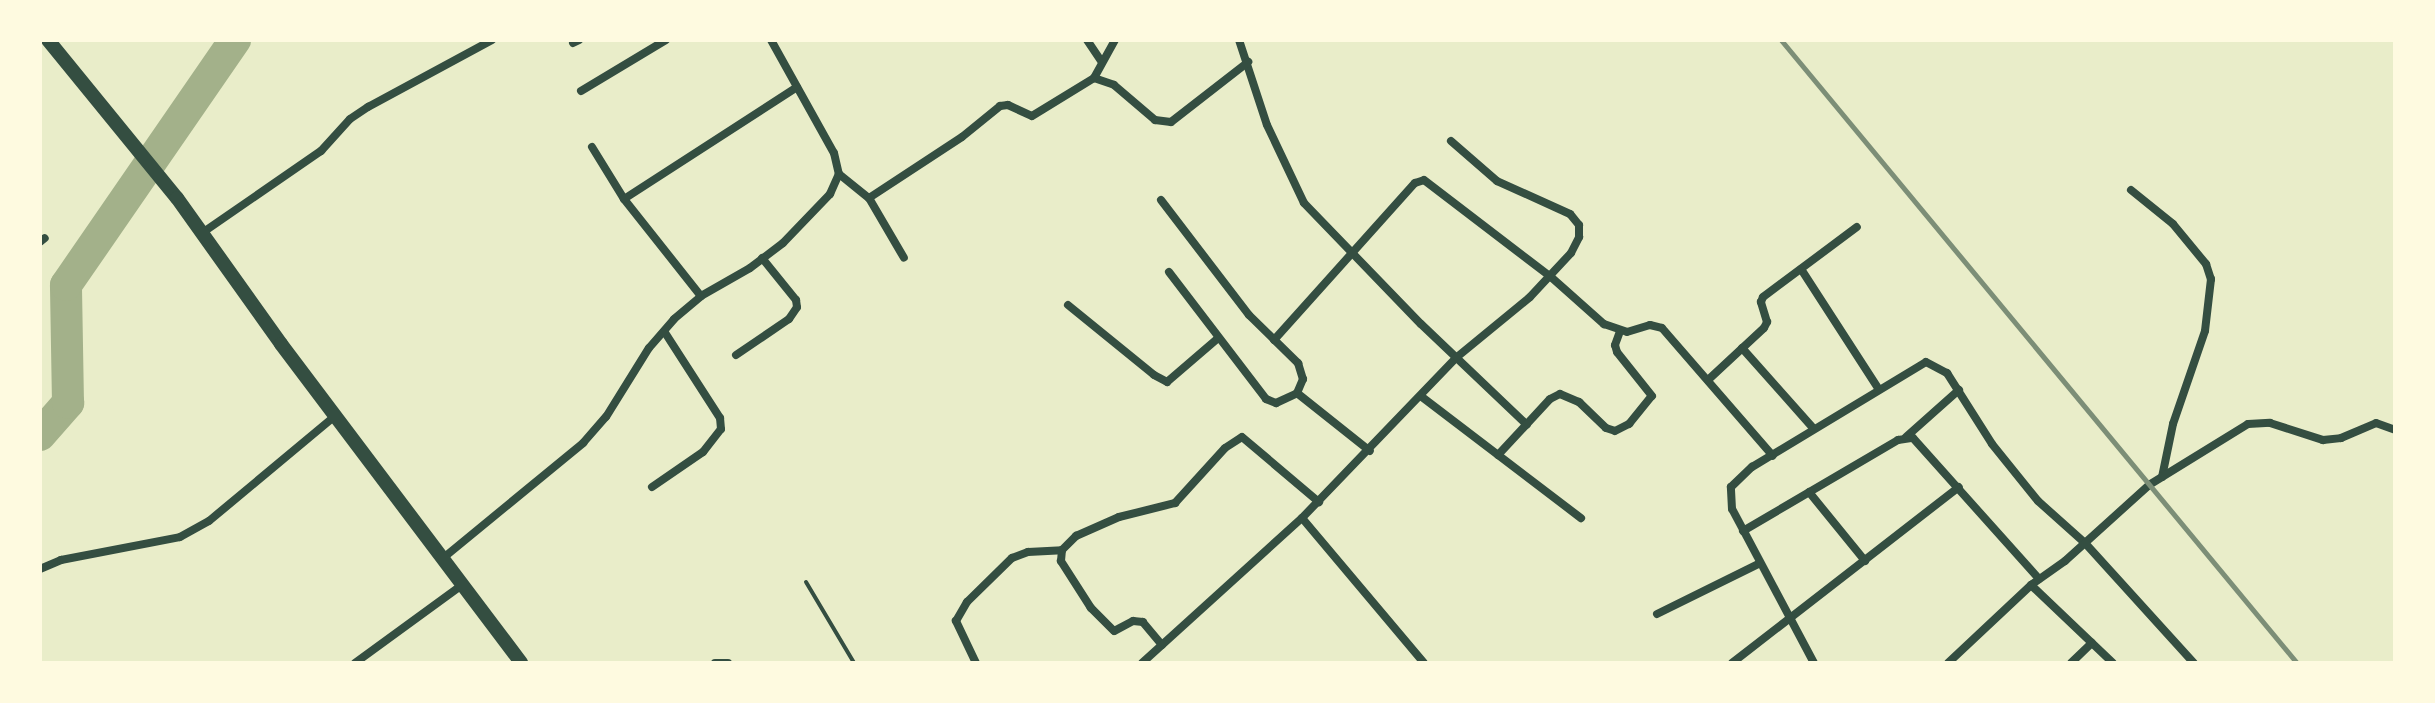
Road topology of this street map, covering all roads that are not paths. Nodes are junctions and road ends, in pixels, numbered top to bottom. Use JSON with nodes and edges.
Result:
{"nodes":[{"id":1,"x":48,"y":40,"type":"edge"},
{"id":2,"x":492,"y":40,"type":"edge"},
{"id":3,"x":666,"y":40,"type":"edge"},
{"id":4,"x":771,"y":40,"type":"edge"},
{"id":5,"x":1087,"y":40,"type":"edge"},
{"id":6,"x":1115,"y":40,"type":"edge"},
{"id":7,"x":1239,"y":40,"type":"edge"},
{"id":8,"x":1101,"y":61,"type":"junction"},
{"id":9,"x":1248,"y":62,"type":"junction"},
{"id":10,"x":1094,"y":78,"type":"junction"},
{"id":11,"x":797,"y":87,"type":"junction"},
{"id":12,"x":581,"y":91,"type":"dead end"},
{"id":13,"x":1451,"y":141,"type":"dead end"},
{"id":14,"x":592,"y":147,"type":"dead end"},
{"id":15,"x":839,"y":174,"type":"junction"},
{"id":16,"x":2131,"y":190,"type":"dead end"},
{"id":17,"x":869,"y":198,"type":"junction"},
{"id":18,"x":624,"y":199,"type":"junction"},
{"id":19,"x":1161,"y":200,"type":"dead end"},
{"id":20,"x":1857,"y":227,"type":"dead end"},
{"id":21,"x":202,"y":233,"type":"junction"},
{"id":22,"x":1352,"y":253,"type":"junction"},
{"id":23,"x":762,"y":258,"type":"junction"},
{"id":24,"x":904,"y":258,"type":"dead end"},
{"id":25,"x":1801,"y":269,"type":"junction"},
{"id":26,"x":1169,"y":272,"type":"dead end"},
{"id":27,"x":1551,"y":277,"type":"junction"},
{"id":28,"x":701,"y":296,"type":"junction"},
{"id":29,"x":1068,"y":305,"type":"dead end"},
{"id":30,"x":664,"y":331,"type":"junction"},
{"id":31,"x":1620,"y":331,"type":"junction"},
{"id":32,"x":1217,"y":339,"type":"junction"},
{"id":33,"x":1274,"y":340,"type":"junction"},
{"id":34,"x":1742,"y":348,"type":"junction"},
{"id":35,"x":736,"y":355,"type":"dead end"},
{"id":36,"x":1457,"y":357,"type":"junction"},
{"id":37,"x":1708,"y":380,"type":"junction"},
{"id":38,"x":1878,"y":388,"type":"junction"},
{"id":39,"x":1959,"y":390,"type":"junction"},
{"id":40,"x":1297,"y":393,"type":"junction"},
{"id":41,"x":1422,"y":397,"type":"junction"},
{"id":42,"x":335,"y":416,"type":"junction"},
{"id":43,"x":1527,"y":425,"type":"junction"},
{"id":44,"x":1814,"y":429,"type":"junction"},
{"id":45,"x":2395,"y":430,"type":"edge"},
{"id":46,"x":1906,"y":437,"type":"junction"},
{"id":47,"x":1370,"y":451,"type":"junction"},
{"id":48,"x":1498,"y":455,"type":"junction"},
{"id":49,"x":1773,"y":456,"type":"junction"},
{"id":50,"x":2162,"y":477,"type":"junction"},
{"id":51,"x":652,"y":487,"type":"dead end"},
{"id":52,"x":1959,"y":487,"type":"junction"},
{"id":53,"x":1809,"y":492,"type":"junction"},
{"id":54,"x":1319,"y":502,"type":"junction"},
{"id":55,"x":1302,"y":518,"type":"junction"},
{"id":56,"x":1581,"y":518,"type":"dead end"},
{"id":57,"x":1743,"y":531,"type":"junction"},
{"id":58,"x":2085,"y":543,"type":"junction"},
{"id":59,"x":1062,"y":550,"type":"junction"},
{"id":60,"x":442,"y":559,"type":"junction"},
{"id":61,"x":1865,"y":561,"type":"junction"},
{"id":62,"x":1760,"y":563,"type":"junction"},
{"id":63,"x":40,"y":569,"type":"edge"},
{"id":64,"x":806,"y":582,"type":"dead end"},
{"id":65,"x":2035,"y":582,"type":"junction"},
{"id":66,"x":462,"y":585,"type":"junction"},
{"id":67,"x":1657,"y":614,"type":"dead end"},
{"id":68,"x":1790,"y":618,"type":"junction"},
{"id":69,"x":2092,"y":643,"type":"junction"},
{"id":70,"x":1162,"y":645,"type":"junction"},
{"id":71,"x":355,"y":663,"type":"edge"},
{"id":72,"x":521,"y":663,"type":"edge"},
{"id":73,"x":715,"y":663,"type":"edge"},
{"id":74,"x":728,"y":663,"type":"edge"},
{"id":75,"x":854,"y":663,"type":"edge"},
{"id":76,"x":976,"y":663,"type":"edge"},
{"id":77,"x":1142,"y":663,"type":"edge"},
{"id":78,"x":1424,"y":663,"type":"edge"},
{"id":79,"x":1732,"y":663,"type":"edge"},
{"id":80,"x":1814,"y":663,"type":"edge"},
{"id":81,"x":1948,"y":663,"type":"edge"},
{"id":82,"x":2071,"y":663,"type":"edge"},
{"id":83,"x":2113,"y":663,"type":"edge"},
{"id":84,"x":2194,"y":663,"type":"edge"}],
"edges":[{"from":1,"to":21,"type":"highway"},
{"from":2,"to":21,"type":"street"},
{"from":3,"to":12,"type":"street"},
{"from":4,"to":11,"type":"street"},
{"from":5,"to":8,"type":"street"},
{"from":6,"to":8,"type":"street"},
{"from":7,"to":9,"type":"street"},
{"from":8,"to":10,"type":"street"},
{"from":9,"to":10,"type":"street"},
{"from":9,"to":22,"type":"street"},
{"from":10,"to":17,"type":"street"},
{"from":11,"to":15,"type":"street"},
{"from":11,"to":18,"type":"street"},
{"from":13,"to":27,"type":"street"},
{"from":14,"to":18,"type":"street"},
{"from":15,"to":17,"type":"street"},
{"from":15,"to":23,"type":"street"},
{"from":16,"to":50,"type":"street"},
{"from":17,"to":24,"type":"street"},
{"from":18,"to":28,"type":"street"},
{"from":19,"to":33,"type":"street"},
{"from":20,"to":25,"type":"street"},
{"from":21,"to":42,"type":"highway"},
{"from":22,"to":27,"type":"street"},
{"from":22,"to":33,"type":"street"},
{"from":22,"to":36,"type":"street"},
{"from":23,"to":28,"type":"street"},
{"from":23,"to":35,"type":"street"},
{"from":25,"to":34,"type":"street"},
{"from":25,"to":38,"type":"street"},
{"from":26,"to":32,"type":"street"},
{"from":27,"to":31,"type":"street"},
{"from":27,"to":36,"type":"street"},
{"from":28,"to":30,"type":"street"},
{"from":29,"to":32,"type":"street"},
{"from":30,"to":51,"type":"street"},
{"from":30,"to":60,"type":"street"},
{"from":31,"to":37,"type":"street"},
{"from":31,"to":43,"type":"street"},
{"from":32,"to":40,"type":"street"},
{"from":33,"to":40,"type":"street"},
{"from":34,"to":37,"type":"street"},
{"from":34,"to":44,"type":"street"},
{"from":36,"to":41,"type":"street"},
{"from":36,"to":43,"type":"street"},
{"from":37,"to":49,"type":"street"},
{"from":38,"to":39,"type":"street"},
{"from":38,"to":44,"type":"street"},
{"from":39,"to":46,"type":"street"},
{"from":39,"to":58,"type":"street"},
{"from":40,"to":47,"type":"street"},
{"from":41,"to":47,"type":"street"},
{"from":41,"to":48,"type":"street"},
{"from":42,"to":60,"type":"highway"},
{"from":42,"to":63,"type":"street"},
{"from":43,"to":48,"type":"street"},
{"from":44,"to":49,"type":"street"},
{"from":45,"to":50,"type":"street"},
{"from":46,"to":52,"type":"street"},
{"from":46,"to":53,"type":"street"},
{"from":47,"to":54,"type":"street"},
{"from":48,"to":56,"type":"street"},
{"from":49,"to":57,"type":"street"},
{"from":50,"to":58,"type":"street"},
{"from":52,"to":61,"type":"street"},
{"from":52,"to":65,"type":"street"},
{"from":53,"to":57,"type":"street"},
{"from":53,"to":61,"type":"street"},
{"from":54,"to":55,"type":"street"},
{"from":54,"to":59,"type":"street"},
{"from":55,"to":70,"type":"street"},
{"from":55,"to":78,"type":"street"},
{"from":57,"to":62,"type":"street"},
{"from":58,"to":65,"type":"street"},
{"from":58,"to":84,"type":"street"},
{"from":59,"to":70,"type":"street"},
{"from":59,"to":76,"type":"street"},
{"from":60,"to":66,"type":"highway"},
{"from":61,"to":68,"type":"street"},
{"from":62,"to":67,"type":"street"},
{"from":62,"to":68,"type":"street"},
{"from":64,"to":75,"type":"lane"},
{"from":65,"to":69,"type":"street"},
{"from":65,"to":81,"type":"street"},
{"from":66,"to":71,"type":"street"},
{"from":66,"to":72,"type":"highway"},
{"from":68,"to":79,"type":"street"},
{"from":68,"to":80,"type":"street"},
{"from":69,"to":82,"type":"street"},
{"from":69,"to":83,"type":"street"},
{"from":70,"to":77,"type":"street"},
{"from":73,"to":74,"type":"street"}]}
